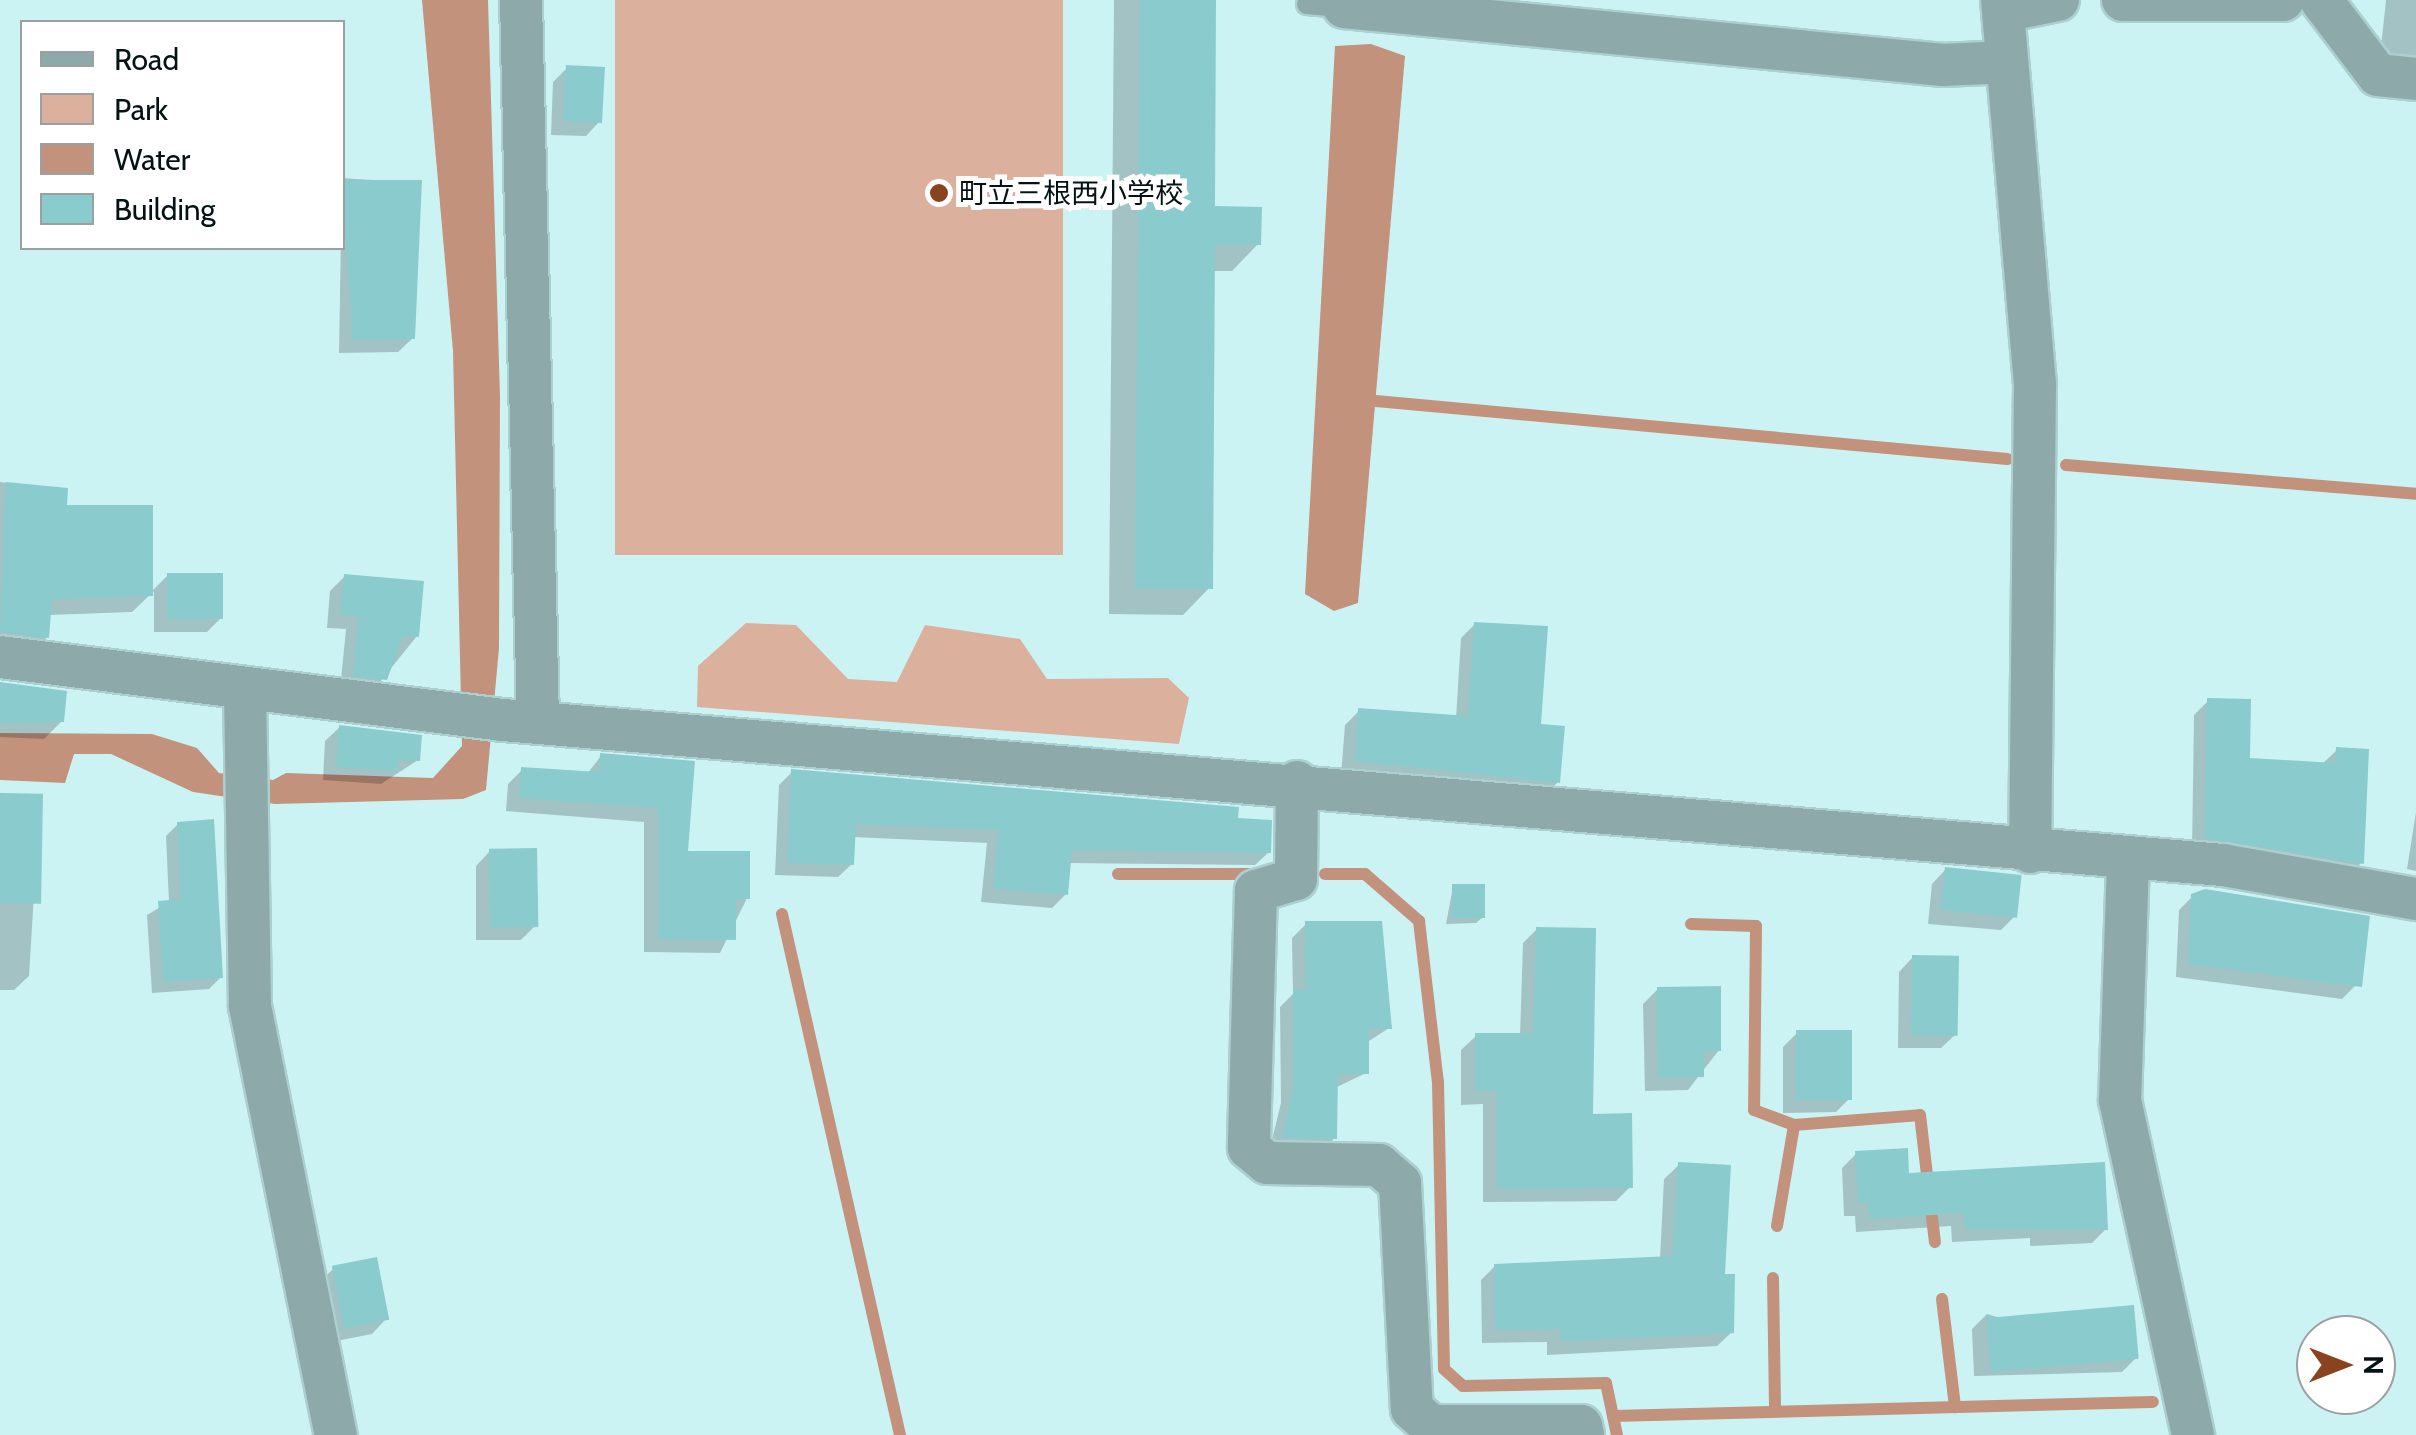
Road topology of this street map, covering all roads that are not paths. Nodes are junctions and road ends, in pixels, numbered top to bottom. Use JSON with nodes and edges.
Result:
{"nodes":[{"id":1,"x":520,"y":0,"type":"edge"},
{"id":2,"x":2058,"y":0,"type":"edge"},
{"id":3,"x":2123,"y":0,"type":"edge"},
{"id":4,"x":2283,"y":0,"type":"edge"},
{"id":5,"x":2321,"y":0,"type":"edge"},
{"id":6,"x":1325,"y":5,"type":"dead end"},
{"id":7,"x":2003,"y":6,"type":"edge"},
{"id":8,"x":2006,"y":62,"type":"junction"},
{"id":9,"x":2416,"y":79,"type":"edge"},
{"id":10,"x":0,"y":658,"type":"edge"},
{"id":11,"x":244,"y":688,"type":"junction"},
{"id":12,"x":520,"y":722,"type":"junction"},
{"id":13,"x":1297,"y":782,"type":"junction"},
{"id":14,"x":2030,"y":852,"type":"junction"},
{"id":15,"x":2128,"y":861,"type":"junction"},
{"id":16,"x":2416,"y":898,"type":"edge"},
{"id":17,"x":336,"y":1435,"type":"edge"},
{"id":18,"x":1583,"y":1435,"type":"edge"},
{"id":19,"x":2193,"y":1435,"type":"edge"}],
"edges":[{"from":1,"to":12,"type":"street"},
{"from":2,"to":7,"type":"street"},
{"from":3,"to":4,"type":"street"},
{"from":5,"to":9,"type":"street"},
{"from":6,"to":8,"type":"street"},
{"from":7,"to":8,"type":"street"},
{"from":8,"to":14,"type":"street"},
{"from":10,"to":11,"type":"street"},
{"from":11,"to":12,"type":"street"},
{"from":11,"to":17,"type":"street"},
{"from":12,"to":13,"type":"street"},
{"from":13,"to":14,"type":"street"},
{"from":13,"to":18,"type":"street"},
{"from":14,"to":15,"type":"street"},
{"from":15,"to":16,"type":"street"},
{"from":15,"to":19,"type":"street"}]}
